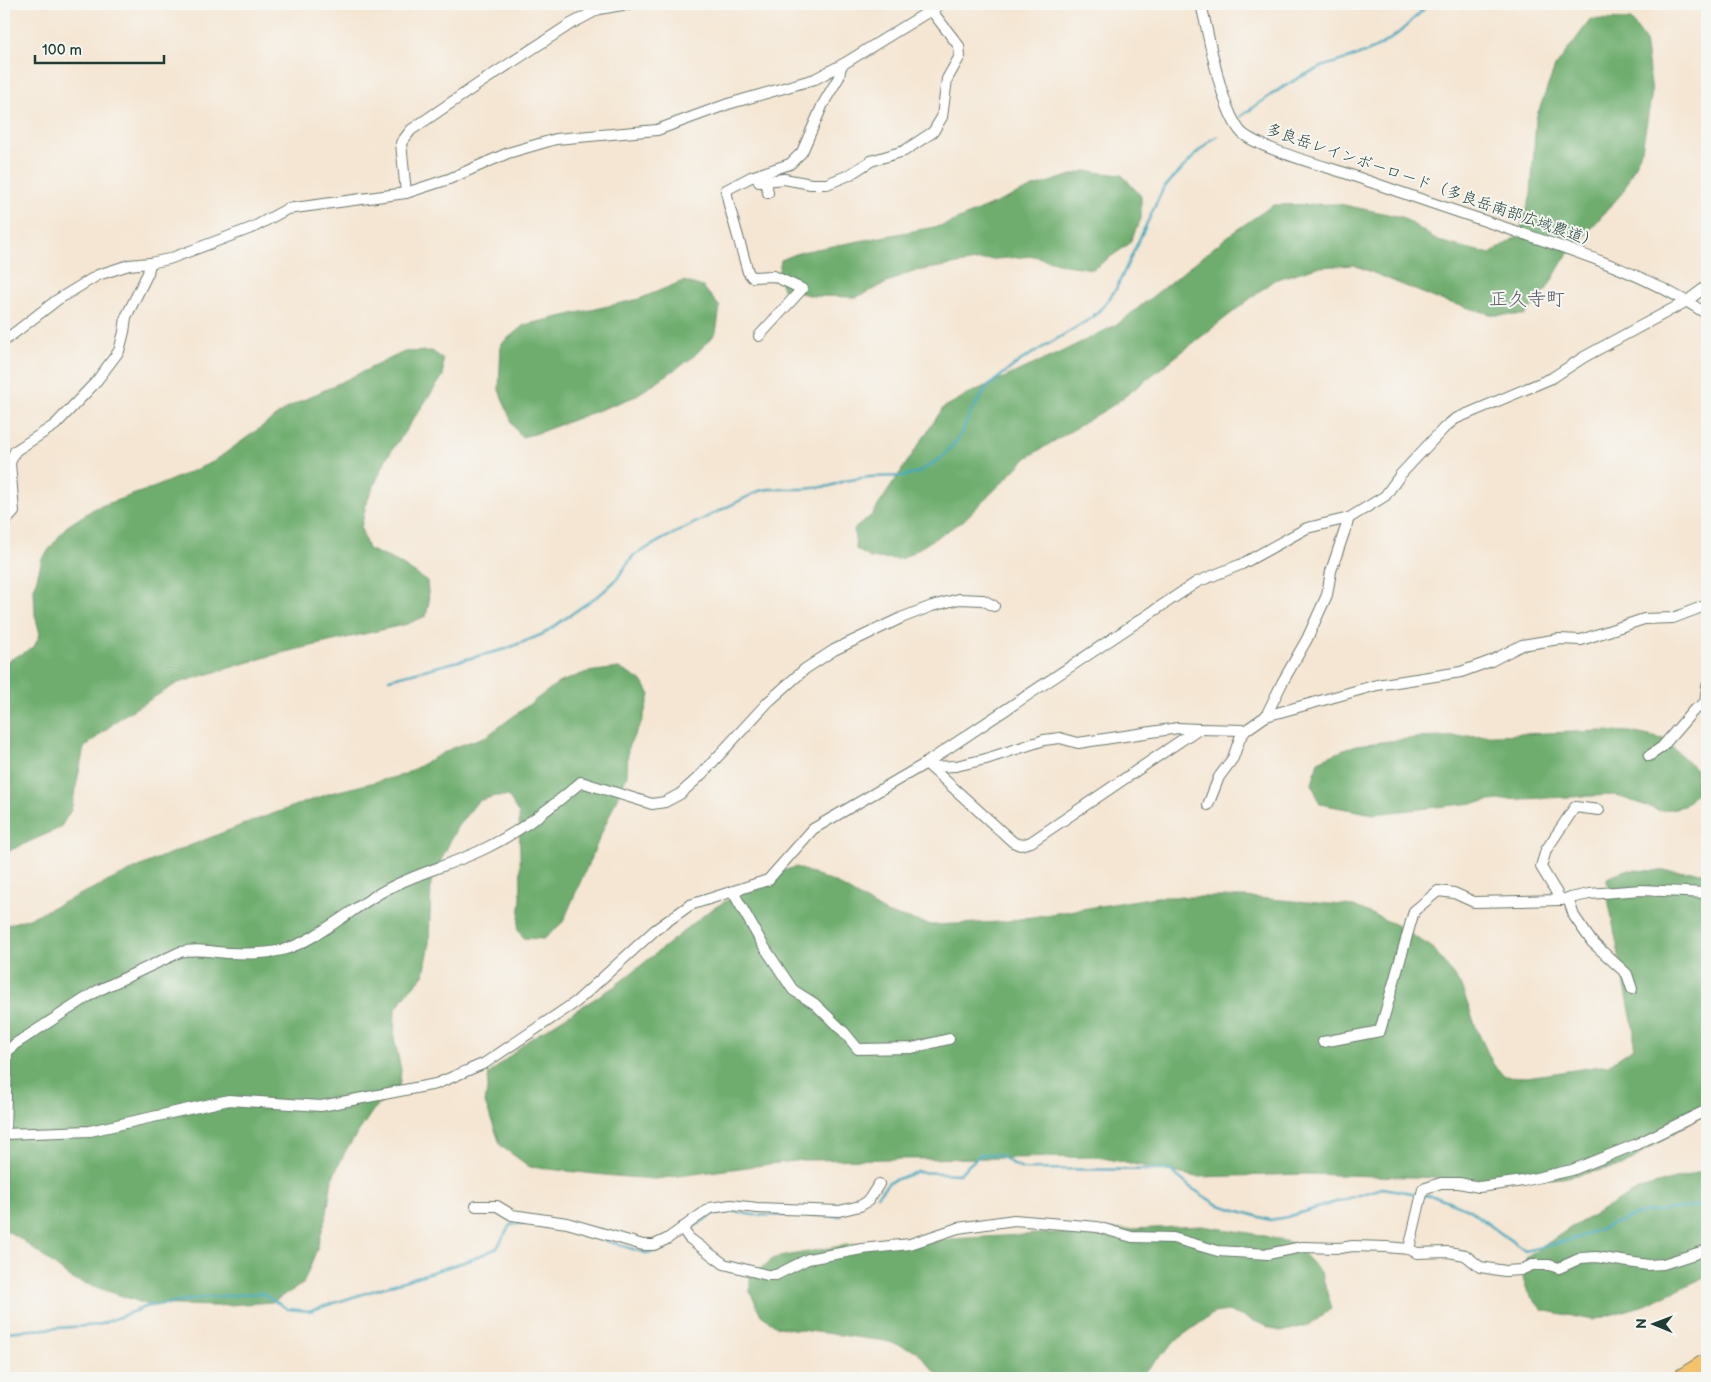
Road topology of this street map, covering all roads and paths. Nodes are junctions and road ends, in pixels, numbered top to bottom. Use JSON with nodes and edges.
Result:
{"nodes":[{"id":1,"x":628,"y":4,"type":"edge"},
{"id":2,"x":941,"y":4,"type":"edge"},
{"id":3,"x":1201,"y":4,"type":"edge"},
{"id":4,"x":931,"y":10,"type":"junction"},
{"id":5,"x":841,"y":66,"type":"junction"},
{"id":6,"x":766,"y":181,"type":"junction"},
{"id":7,"x":741,"y":182,"type":"junction"},
{"id":8,"x":406,"y":193,"type":"junction"},
{"id":9,"x":768,"y":193,"type":"dead end"},
{"id":10,"x":150,"y":263,"type":"junction"},
{"id":11,"x":1707,"y":286,"type":"edge"},
{"id":12,"x":1687,"y":301,"type":"junction"},
{"id":13,"x":1707,"y":314,"type":"edge"},
{"id":14,"x":759,"y":336,"type":"dead end"},
{"id":15,"x":4,"y":341,"type":"edge"},
{"id":16,"x":1349,"y":518,"type":"junction"},
{"id":17,"x":4,"y":523,"type":"edge"},
{"id":18,"x":1707,"y":605,"type":"edge"},
{"id":19,"x":994,"y":606,"type":"dead end"},
{"id":20,"x":1707,"y":686,"type":"edge"},
{"id":21,"x":1266,"y":716,"type":"junction"},
{"id":22,"x":1198,"y":729,"type":"junction"},
{"id":23,"x":1246,"y":730,"type":"junction"},
{"id":24,"x":1649,"y":756,"type":"dead end"},
{"id":25,"x":929,"y":765,"type":"junction"},
{"id":26,"x":1208,"y":805,"type":"dead end"},
{"id":27,"x":1599,"y":810,"type":"dead end"},
{"id":28,"x":733,"y":892,"type":"junction"},
{"id":29,"x":1707,"y":892,"type":"edge"},
{"id":30,"x":1564,"y":899,"type":"junction"},
{"id":31,"x":1632,"y":989,"type":"dead end"},
{"id":32,"x":949,"y":1039,"type":"dead end"},
{"id":33,"x":1323,"y":1042,"type":"dead end"},
{"id":34,"x":1707,"y":1110,"type":"edge"},
{"id":35,"x":4,"y":1134,"type":"edge"},
{"id":36,"x":879,"y":1184,"type":"dead end"},
{"id":37,"x":476,"y":1206,"type":"dead end"},
{"id":38,"x":682,"y":1228,"type":"junction"},
{"id":39,"x":1409,"y":1250,"type":"junction"},
{"id":40,"x":1707,"y":1250,"type":"edge"},
{"id":41,"x":1707,"y":1360,"type":"edge"},
{"id":42,"x":1678,"y":1378,"type":"edge"}],
"edges":[{"from":1,"to":8,"type":"street"},
{"from":2,"to":4,"type":"street"},
{"from":3,"to":12,"type":"street","name":"多良岳レインボーロード（多良岳南部広域農道）"},
{"from":4,"to":5,"type":"street"},
{"from":4,"to":6,"type":"street"},
{"from":5,"to":7,"type":"street"},
{"from":5,"to":8,"type":"street"},
{"from":6,"to":7,"type":"street"},
{"from":6,"to":9,"type":"street"},
{"from":7,"to":14,"type":"street"},
{"from":8,"to":10,"type":"street"},
{"from":10,"to":15,"type":"street"},
{"from":10,"to":17,"type":"street"},
{"from":11,"to":12,"type":"street"},
{"from":12,"to":13,"type":"street","name":"多良岳レインボーロード（多良岳南部広域農道）"},
{"from":12,"to":16,"type":"street"},
{"from":16,"to":21,"type":"street"},
{"from":16,"to":25,"type":"street"},
{"from":18,"to":21,"type":"street"},
{"from":19,"to":35,"type":"street"},
{"from":20,"to":24,"type":"street"},
{"from":21,"to":23,"type":"street"},
{"from":22,"to":23,"type":"street"},
{"from":22,"to":25,"type":"street"},
{"from":22,"to":25,"type":"street"},
{"from":23,"to":26,"type":"street"},
{"from":25,"to":28,"type":"street"},
{"from":27,"to":30,"type":"street"},
{"from":28,"to":32,"type":"street"},
{"from":28,"to":35,"type":"street"},
{"from":29,"to":30,"type":"street"},
{"from":30,"to":31,"type":"street"},
{"from":30,"to":33,"type":"street"},
{"from":34,"to":39,"type":"street"},
{"from":36,"to":38,"type":"street"},
{"from":37,"to":38,"type":"street"},
{"from":38,"to":39,"type":"street"},
{"from":39,"to":40,"type":"street"},
{"from":41,"to":42,"type":"main road"}]}
